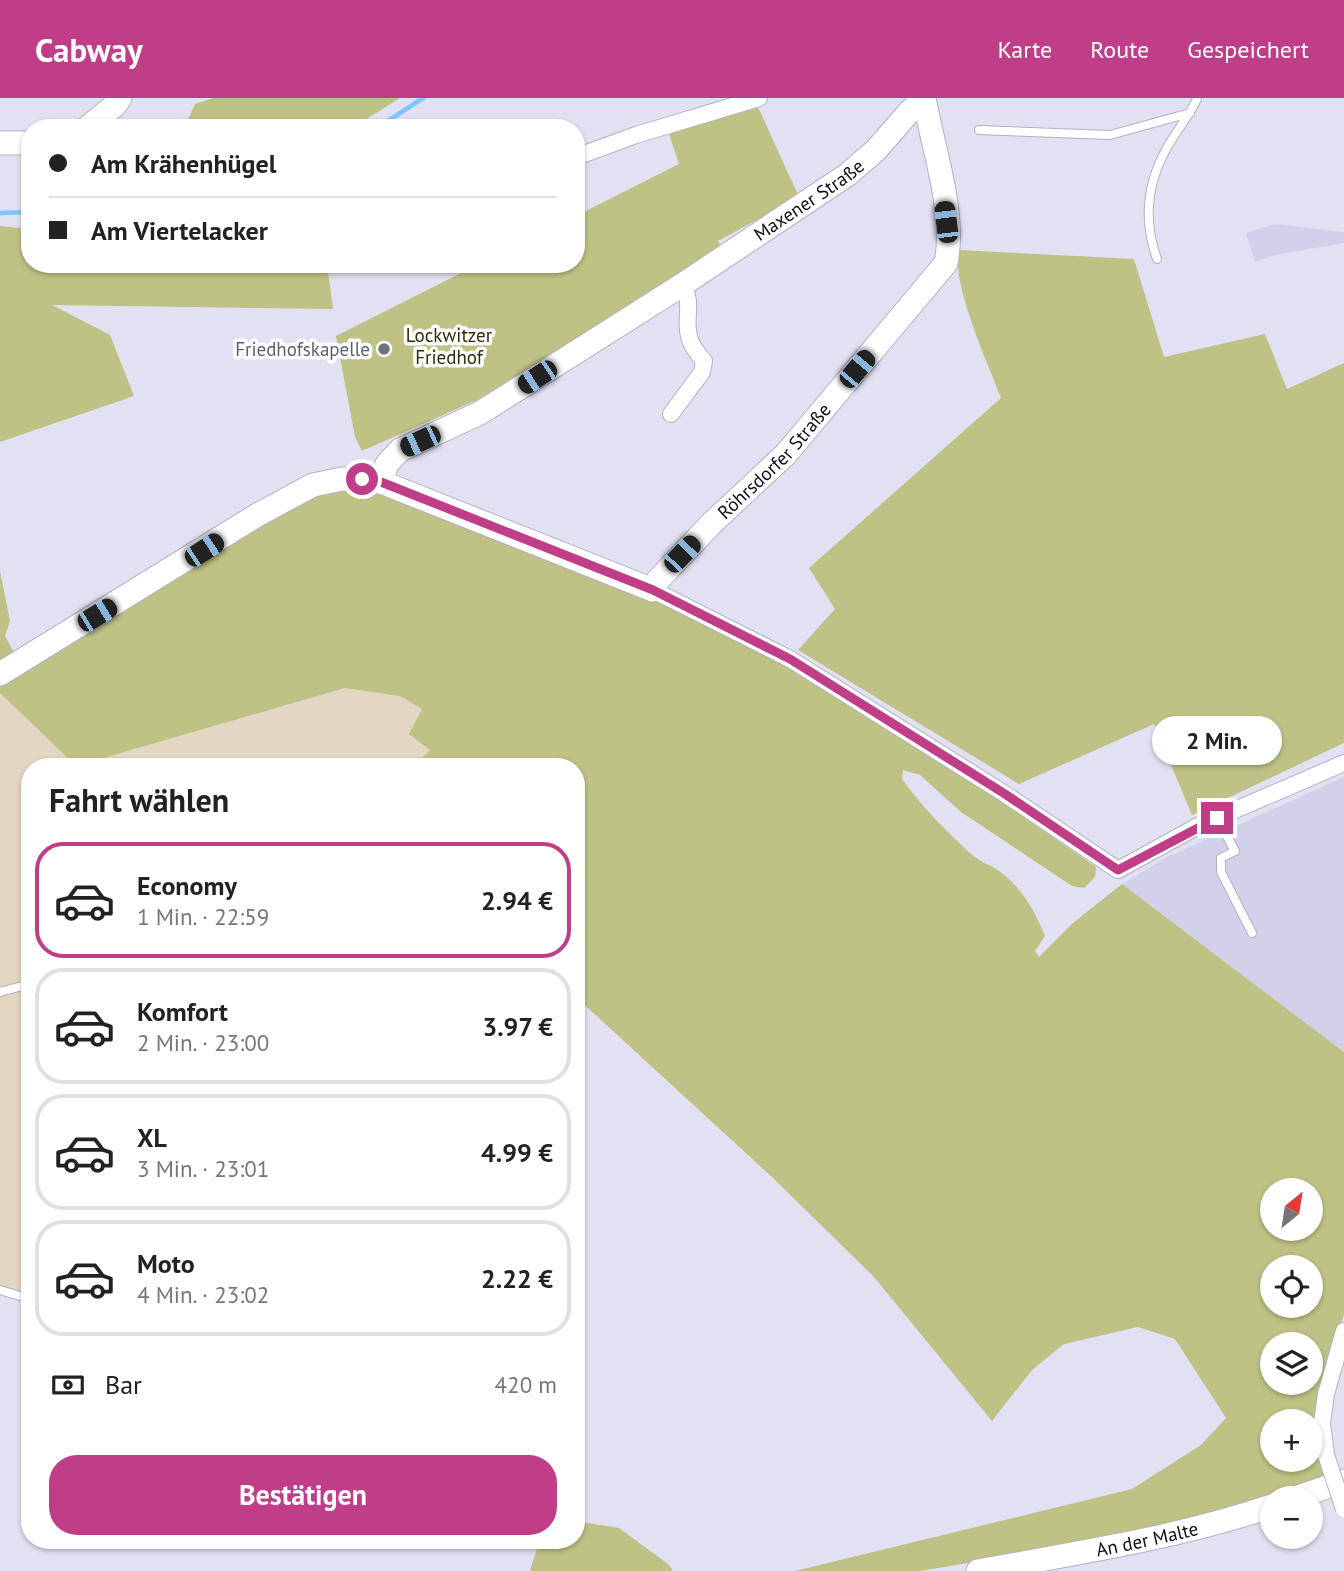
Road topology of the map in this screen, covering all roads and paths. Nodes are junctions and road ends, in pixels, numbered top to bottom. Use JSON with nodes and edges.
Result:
{"nodes":[{"id":1,"x":120,"y":98,"type":"edge"},
{"id":2,"x":760,"y":98,"type":"edge"},
{"id":3,"x":924,"y":99,"type":"edge"},
{"id":4,"x":1197,"y":99,"type":"edge"},
{"id":5,"x":1190,"y":113,"type":"junction"},
{"id":6,"x":98,"y":119,"type":"edge"},
{"id":7,"x":979,"y":130,"type":"dead end"},
{"id":8,"x":0,"y":143,"type":"edge"},
{"id":9,"x":21,"y":143,"type":"edge"},
{"id":10,"x":585,"y":154,"type":"edge"},
{"id":11,"x":1157,"y":258,"type":"dead end"},
{"id":12,"x":682,"y":285,"type":"junction"},
{"id":13,"x":671,"y":414,"type":"dead end"},
{"id":14,"x":381,"y":482,"type":"junction"},
{"id":15,"x":653,"y":590,"type":"junction"},
{"id":16,"x":0,"y":674,"type":"edge"},
{"id":17,"x":1344,"y":763,"type":"edge"},
{"id":18,"x":1217,"y":818,"type":"junction"},
{"id":19,"x":1252,"y":933,"type":"dead end"},
{"id":20,"x":21,"y":986,"type":"edge"},
{"id":21,"x":0,"y":992,"type":"edge"},
{"id":22,"x":0,"y":1290,"type":"edge"},
{"id":23,"x":21,"y":1296,"type":"edge"},
{"id":24,"x":1344,"y":1331,"type":"edge"},
{"id":25,"x":1344,"y":1482,"type":"edge"},
{"id":26,"x":1323,"y":1489,"type":"edge"},
{"id":27,"x":1344,"y":1497,"type":"edge"},
{"id":28,"x":1323,"y":1503,"type":"edge"},
{"id":29,"x":1344,"y":1509,"type":"edge"},
{"id":30,"x":1260,"y":1510,"type":"edge"},
{"id":31,"x":1260,"y":1523,"type":"edge"},
{"id":32,"x":978,"y":1571,"type":"edge"},
{"id":33,"x":1054,"y":1571,"type":"edge"}],
"edges":[{"from":1,"to":6,"type":"street"},
{"from":2,"to":10,"type":"street"},
{"from":3,"to":12,"type":"street","name":"Maxener Straße"},
{"from":3,"to":15,"type":"street","name":"Röhrsdorfer Straße"},
{"from":4,"to":5,"type":"lane"},
{"from":5,"to":7,"type":"lane"},
{"from":5,"to":11,"type":"lane"},
{"from":8,"to":9,"type":"street"},
{"from":12,"to":13,"type":"street"},
{"from":12,"to":14,"type":"street","name":"Maxener Straße"},
{"from":14,"to":15,"type":"street"},
{"from":14,"to":16,"type":"street"},
{"from":15,"to":18,"type":"street"},
{"from":17,"to":18,"type":"street"},
{"from":18,"to":19,"type":"lane"},
{"from":20,"to":21,"type":"lane"},
{"from":22,"to":23,"type":"lane"},
{"from":24,"to":29,"type":"street","bridge":true},
{"from":25,"to":26,"type":"street"},
{"from":27,"to":28,"type":"street"},
{"from":30,"to":32,"type":"street","name":"An der Malte"},
{"from":31,"to":33,"type":"street","name":"An der Malte"}]}
